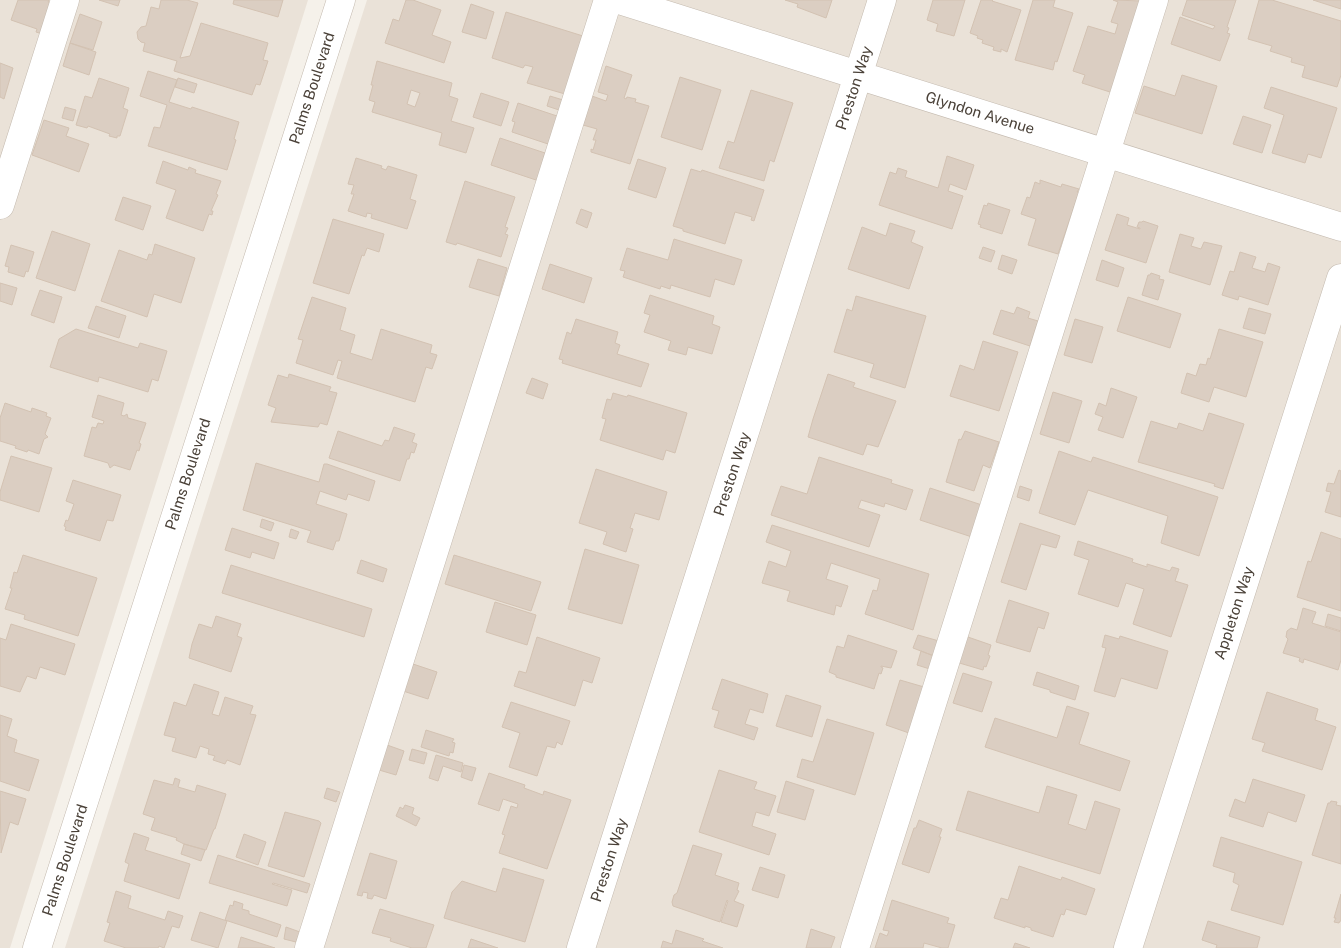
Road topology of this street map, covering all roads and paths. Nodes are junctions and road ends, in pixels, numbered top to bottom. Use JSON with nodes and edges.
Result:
{"nodes":[{"id":1,"x":65,"y":0,"type":"edge"},
{"id":2,"x":341,"y":0,"type":"edge"},
{"id":3,"x":608,"y":0,"type":"edge"},
{"id":4,"x":619,"y":0,"type":"edge"},
{"id":5,"x":882,"y":0,"type":"edge"},
{"id":6,"x":1154,"y":0,"type":"edge"},
{"id":7,"x":858,"y":75,"type":"junction"},
{"id":8,"x":1105,"y":152,"type":"junction"},
{"id":9,"x":0,"y":205,"type":"edge"},
{"id":10,"x":1341,"y":226,"type":"edge"},
{"id":11,"x":1341,"y":278,"type":"edge"},
{"id":12,"x":37,"y":948,"type":"edge"},
{"id":13,"x":309,"y":948,"type":"edge"},
{"id":14,"x":581,"y":948,"type":"edge"},
{"id":15,"x":855,"y":948,"type":"edge"},
{"id":16,"x":1128,"y":948,"type":"edge"}],
"edges":[{"from":1,"to":9,"type":"street"},
{"from":2,"to":12,"type":"street","name":"Palms Boulevard"},
{"from":3,"to":13,"type":"street"},
{"from":4,"to":7,"type":"street","name":"Glyndon Avenue"},
{"from":5,"to":7,"type":"street","name":"Preston Way"},
{"from":6,"to":8,"type":"street"},
{"from":7,"to":8,"type":"street","name":"Glyndon Avenue"},
{"from":7,"to":14,"type":"street","name":"Preston Way"},
{"from":8,"to":10,"type":"street","name":"Glyndon Avenue"},
{"from":8,"to":15,"type":"street"},
{"from":11,"to":16,"type":"street","name":"Appleton Way"}]}
